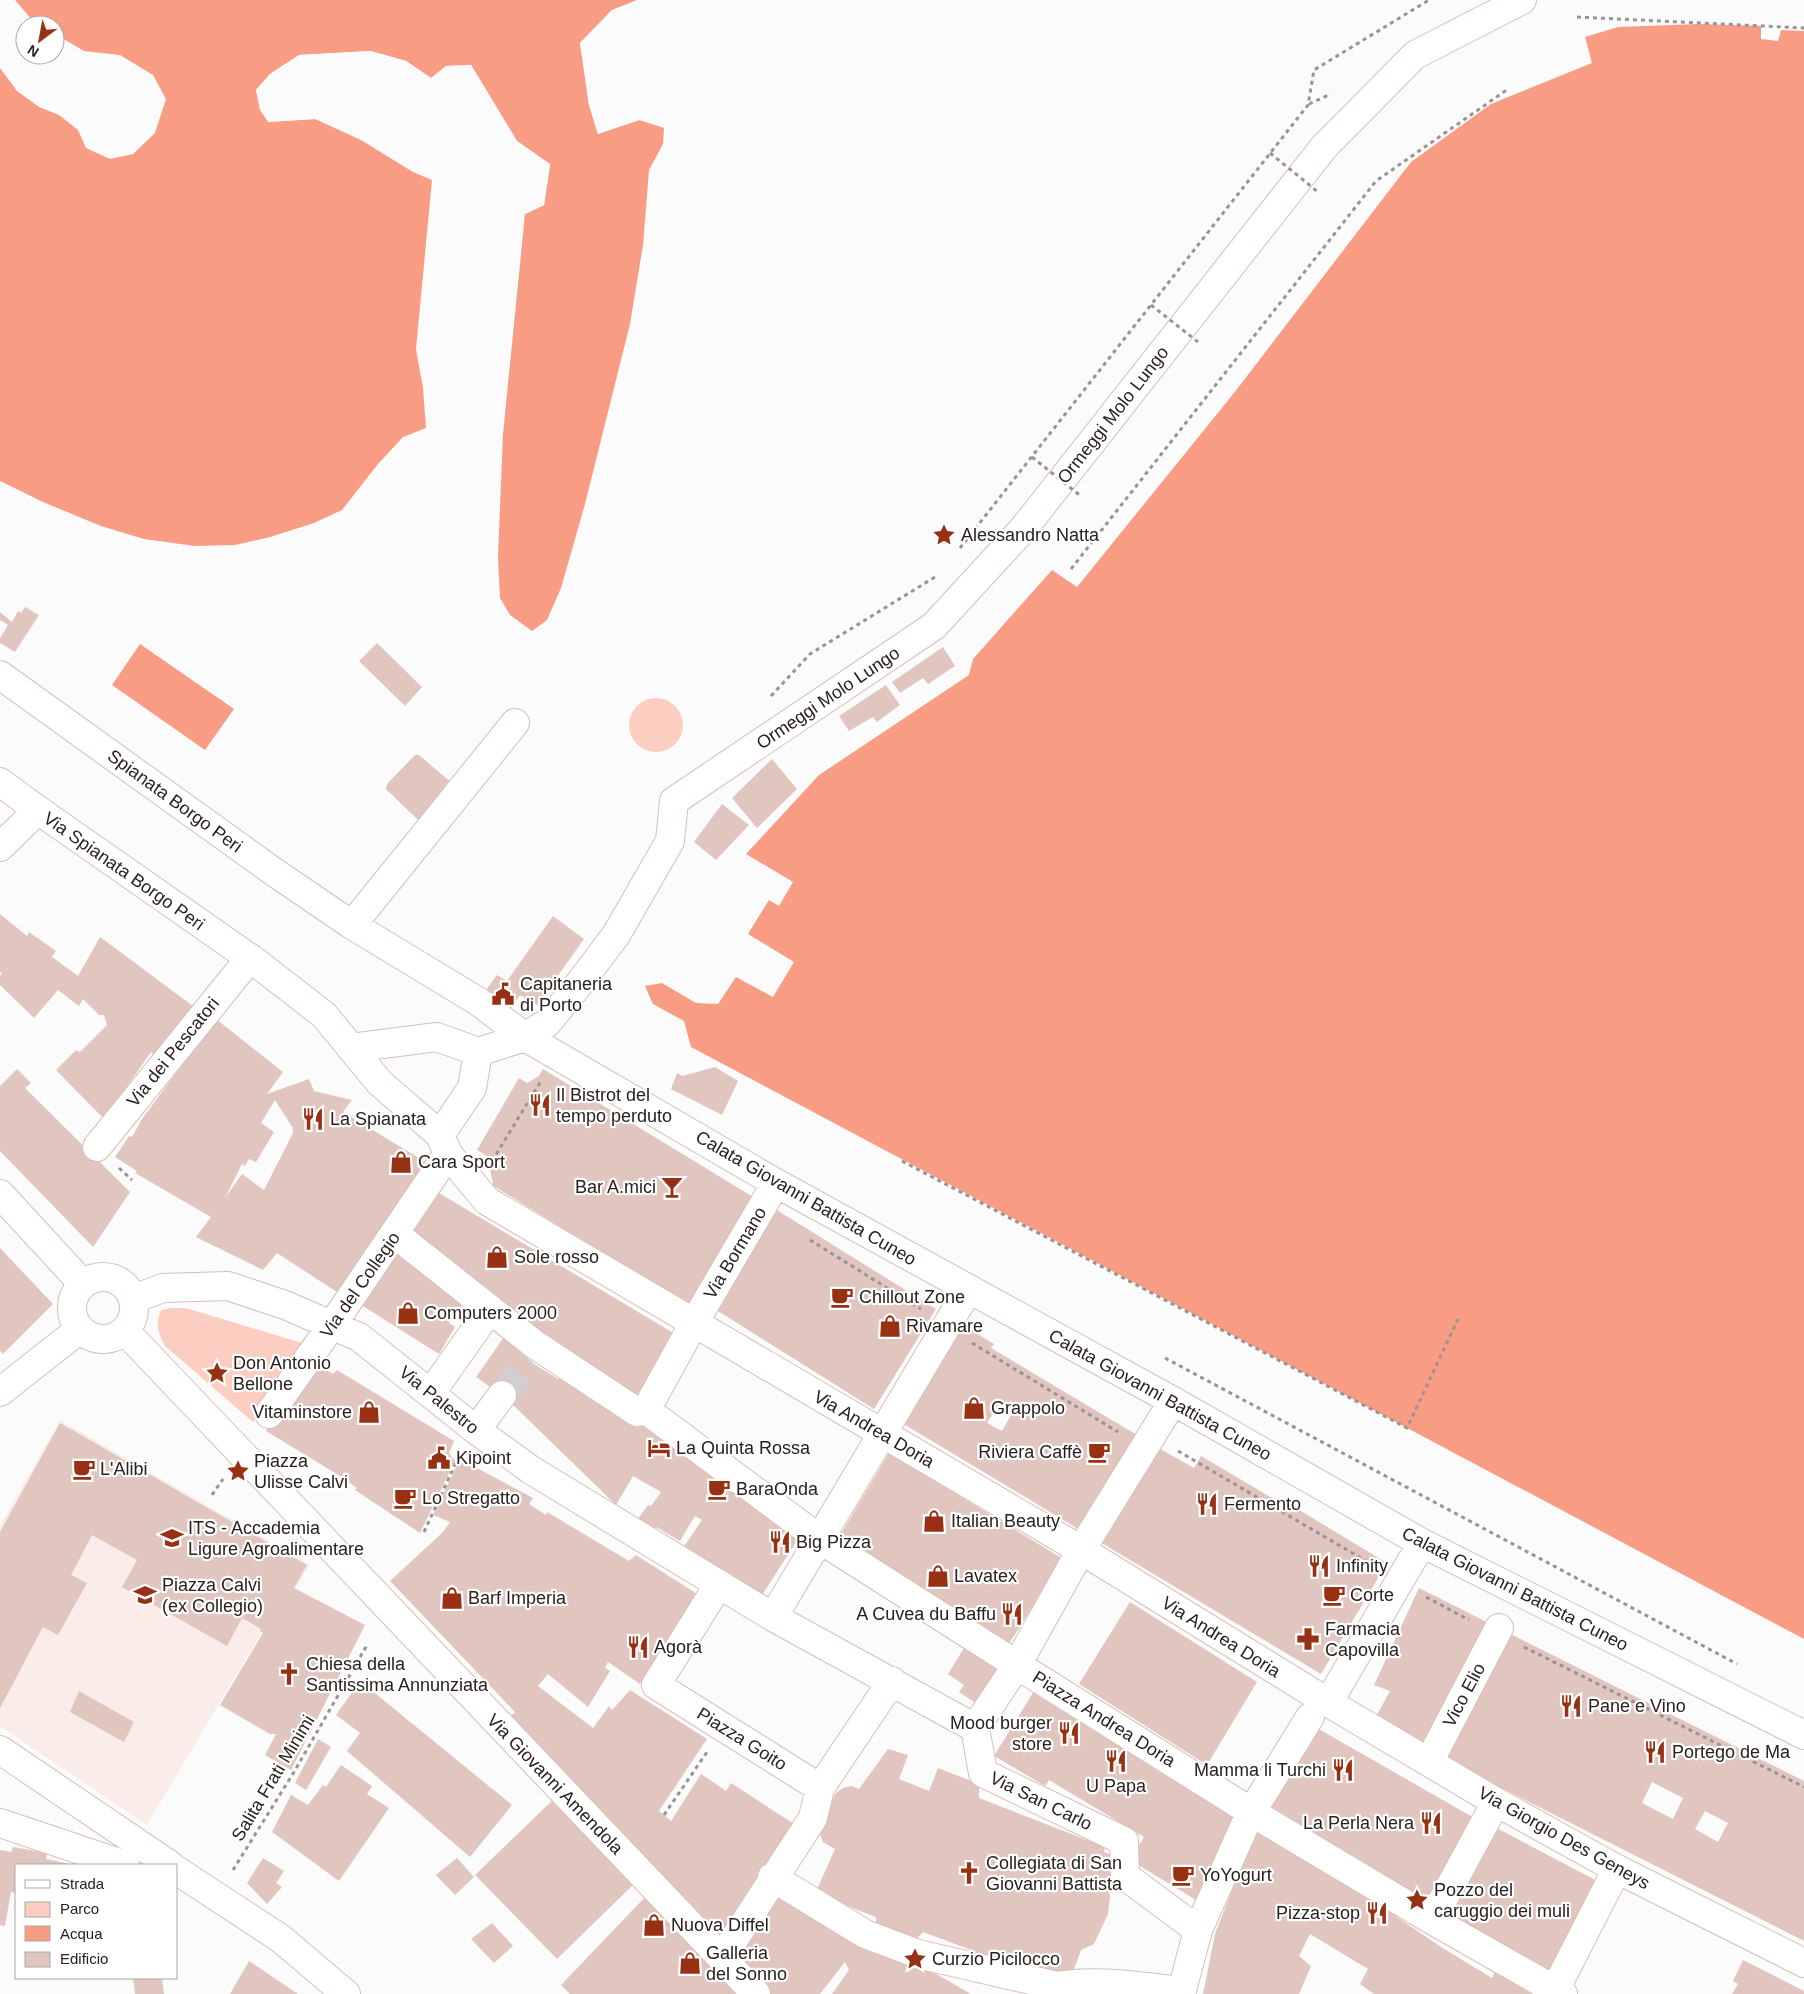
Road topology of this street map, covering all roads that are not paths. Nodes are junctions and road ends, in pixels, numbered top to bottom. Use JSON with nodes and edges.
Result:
{"nodes":[{"id":1,"x":1522,"y":0,"type":"edge"},
{"id":2,"x":0,"y":675,"type":"edge"},
{"id":3,"x":515,"y":722,"type":"dead end"},
{"id":4,"x":0,"y":782,"type":"edge"},
{"id":5,"x":38,"y":810,"type":"junction"},
{"id":6,"x":0,"y":847,"type":"edge"},
{"id":7,"x":352,"y":925,"type":"junction"},
{"id":8,"x":250,"y":958,"type":"junction"},
{"id":9,"x":525,"y":1037,"type":"junction"},
{"id":10,"x":351,"y":1048,"type":"junction"},
{"id":11,"x":478,"y":1052,"type":"junction"},
{"id":12,"x":444,"y":1144,"type":"junction"},
{"id":13,"x":97,"y":1147,"type":"dead end"},
{"id":14,"x":776,"y":1183,"type":"junction"},
{"id":15,"x":0,"y":1194,"type":"edge"},
{"id":16,"x":395,"y":1234,"type":"junction"},
{"id":17,"x":83,"y":1284,"type":"junction"},
{"id":18,"x":968,"y":1290,"type":"junction"},
{"id":19,"x":133,"y":1299,"type":"junction"},
{"id":20,"x":490,"y":1309,"type":"junction"},
{"id":21,"x":694,"y":1323,"type":"junction"},
{"id":22,"x":332,"y":1325,"type":"junction"},
{"id":23,"x":80,"y":1329,"type":"junction"},
{"id":24,"x":125,"y":1331,"type":"junction"},
{"id":25,"x":0,"y":1392,"type":"edge"},
{"id":26,"x":431,"y":1393,"type":"junction"},
{"id":27,"x":502,"y":1395,"type":"tunnel mouth"},
{"id":28,"x":1173,"y":1401,"type":"junction"},
{"id":29,"x":646,"y":1410,"type":"junction"},
{"id":30,"x":269,"y":1414,"type":"dead end"},
{"id":31,"x":476,"y":1430,"type":"junction"},
{"id":32,"x":881,"y":1434,"type":"junction"},
{"id":33,"x":821,"y":1540,"type":"junction"},
{"id":34,"x":1422,"y":1543,"type":"junction"},
{"id":35,"x":1082,"y":1550,"type":"junction"},
{"id":36,"x":719,"y":1584,"type":"junction"},
{"id":37,"x":773,"y":1617,"type":"junction"},
{"id":38,"x":1498,"y":1631,"type":"road end"},
{"id":39,"x":1017,"y":1665,"type":"junction"},
{"id":40,"x":892,"y":1681,"type":"junction"},
{"id":41,"x":1325,"y":1704,"type":"junction"},
{"id":42,"x":975,"y":1728,"type":"junction"},
{"id":43,"x":1804,"y":1735,"type":"edge"},
{"id":44,"x":0,"y":1750,"type":"edge"},
{"id":45,"x":1429,"y":1762,"type":"junction"},
{"id":46,"x":820,"y":1788,"type":"junction"},
{"id":47,"x":1496,"y":1802,"type":"junction"},
{"id":48,"x":1254,"y":1815,"type":"junction"},
{"id":49,"x":0,"y":1824,"type":"edge"},
{"id":50,"x":122,"y":1864,"type":"edge"},
{"id":51,"x":169,"y":1864,"type":"edge"},
{"id":52,"x":1616,"y":1869,"type":"junction"},
{"id":53,"x":772,"y":1877,"type":"junction"},
{"id":54,"x":183,"y":1879,"type":"edge"},
{"id":55,"x":1432,"y":1920,"type":"junction"},
{"id":56,"x":1198,"y":1930,"type":"junction"},
{"id":57,"x":722,"y":1958,"type":"junction"},
{"id":58,"x":1804,"y":1963,"type":"edge"},
{"id":59,"x":1108,"y":1989,"type":"edge"},
{"id":60,"x":1181,"y":1992,"type":"edge"},
{"id":61,"x":1559,"y":1992,"type":"edge"},
{"id":62,"x":346,"y":1994,"type":"edge"},
{"id":63,"x":756,"y":1994,"type":"edge"}],
"edges":[{"from":1,"to":9,"type":"street","name":"Ormeggi Molo Lungo"},
{"from":2,"to":7,"type":"street","name":"Spianata Borgo Peri"},
{"from":3,"to":7,"type":"street"},
{"from":4,"to":5,"type":"street","name":"Via Spianata Borgo Peri"},
{"from":5,"to":6,"type":"street"},
{"from":5,"to":8,"type":"street","name":"Via Spianata Borgo Peri"},
{"from":7,"to":9,"type":"street","name":"Spianata Borgo Peri"},
{"from":8,"to":10,"type":"street","name":"Via Spianata Borgo Peri"},
{"from":8,"to":13,"type":"street","name":"Via dei Pescatori"},
{"from":9,"to":11,"type":"street"},
{"from":9,"to":14,"type":"street","name":"Calata Giovanni Battista Cuneo"},
{"from":10,"to":11,"type":"street"},
{"from":10,"to":12,"type":"street","name":"Via Andrea Doria"},
{"from":11,"to":12,"type":"street","name":"Via del Collegio"},
{"from":12,"to":16,"type":"street","name":"Via del Collegio"},
{"from":12,"to":21,"type":"street","name":"Via Andrea Doria"},
{"from":14,"to":18,"type":"street","name":"Calata Giovanni Battista Cuneo"},
{"from":14,"to":21,"type":"street","name":"Via Bormano"},
{"from":15,"to":17,"type":"street"},
{"from":16,"to":20,"type":"street"},
{"from":16,"to":22,"type":"street","name":"Via del Collegio"},
{"from":17,"to":19,"type":"street"},
{"from":17,"to":23,"type":"street"},
{"from":18,"to":28,"type":"street","name":"Calata Giovanni Battista Cuneo"},
{"from":18,"to":32,"type":"street"},
{"from":19,"to":22,"type":"street","name":"Via Palestro"},
{"from":19,"to":24,"type":"street"},
{"from":20,"to":26,"type":"street"},
{"from":20,"to":29,"type":"street"},
{"from":21,"to":29,"type":"street","name":"Via Bormano"},
{"from":21,"to":32,"type":"street","name":"Via Andrea Doria"},
{"from":22,"to":26,"type":"street","name":"Via Palestro"},
{"from":22,"to":30,"type":"street","name":"Via del Collegio"},
{"from":23,"to":24,"type":"street"},
{"from":23,"to":25,"type":"street"},
{"from":24,"to":57,"type":"street","name":"Via Giovanni Amendola"},
{"from":26,"to":31,"type":"street","name":"Via Palestro"},
{"from":27,"to":31,"type":"street"},
{"from":28,"to":34,"type":"street","name":"Calata Giovanni Battista Cuneo"},
{"from":28,"to":35,"type":"street","name":"Piazza Andrea Doria"},
{"from":29,"to":33,"type":"street"},
{"from":31,"to":36,"type":"street","name":"Via Palestro"},
{"from":32,"to":33,"type":"street"},
{"from":32,"to":35,"type":"street","name":"Via Andrea Doria"},
{"from":33,"to":37,"type":"street"},
{"from":33,"to":39,"type":"street"},
{"from":34,"to":41,"type":"street"},
{"from":34,"to":43,"type":"street","name":"Calata Giovanni Battista Cuneo"},
{"from":35,"to":39,"type":"street","name":"Piazza Andrea Doria"},
{"from":35,"to":41,"type":"street","name":"Via Andrea Doria"},
{"from":36,"to":37,"type":"street","name":"Via Palestro"},
{"from":36,"to":46,"type":"street","name":"Piazza Goito"},
{"from":37,"to":40,"type":"street","name":"Via Palestro"},
{"from":38,"to":45,"type":"street","name":"Vico Elio"},
{"from":39,"to":42,"type":"street"},
{"from":39,"to":48,"type":"street","name":"Piazza Andrea Doria"},
{"from":40,"to":42,"type":"street"},
{"from":40,"to":46,"type":"street"},
{"from":41,"to":45,"type":"street","name":"Via Giorgio Des Geneys"},
{"from":41,"to":48,"type":"street"},
{"from":42,"to":56,"type":"street","name":"Via San Carlo"},
{"from":44,"to":51,"type":"street"},
{"from":45,"to":47,"type":"street","name":"Via Giorgio Des Geneys"},
{"from":46,"to":53,"type":"street"},
{"from":47,"to":52,"type":"street","name":"Via Giorgio Des Geneys"},
{"from":47,"to":55,"type":"street"},
{"from":48,"to":55,"type":"street","name":"Piazza Andrea Doria"},
{"from":48,"to":56,"type":"street"},
{"from":49,"to":50,"type":"street"},
{"from":52,"to":58,"type":"street","name":"Via Giorgio Des Geneys"},
{"from":52,"to":61,"type":"street"},
{"from":53,"to":57,"type":"street"},
{"from":53,"to":59,"type":"street"},
{"from":54,"to":62,"type":"street"},
{"from":55,"to":61,"type":"street","name":"Piazza Andrea Doria"},
{"from":56,"to":60,"type":"street"},
{"from":57,"to":63,"type":"street","name":"Via Giovanni Amendola"},
{"from":59,"to":60,"type":"street"}]}
